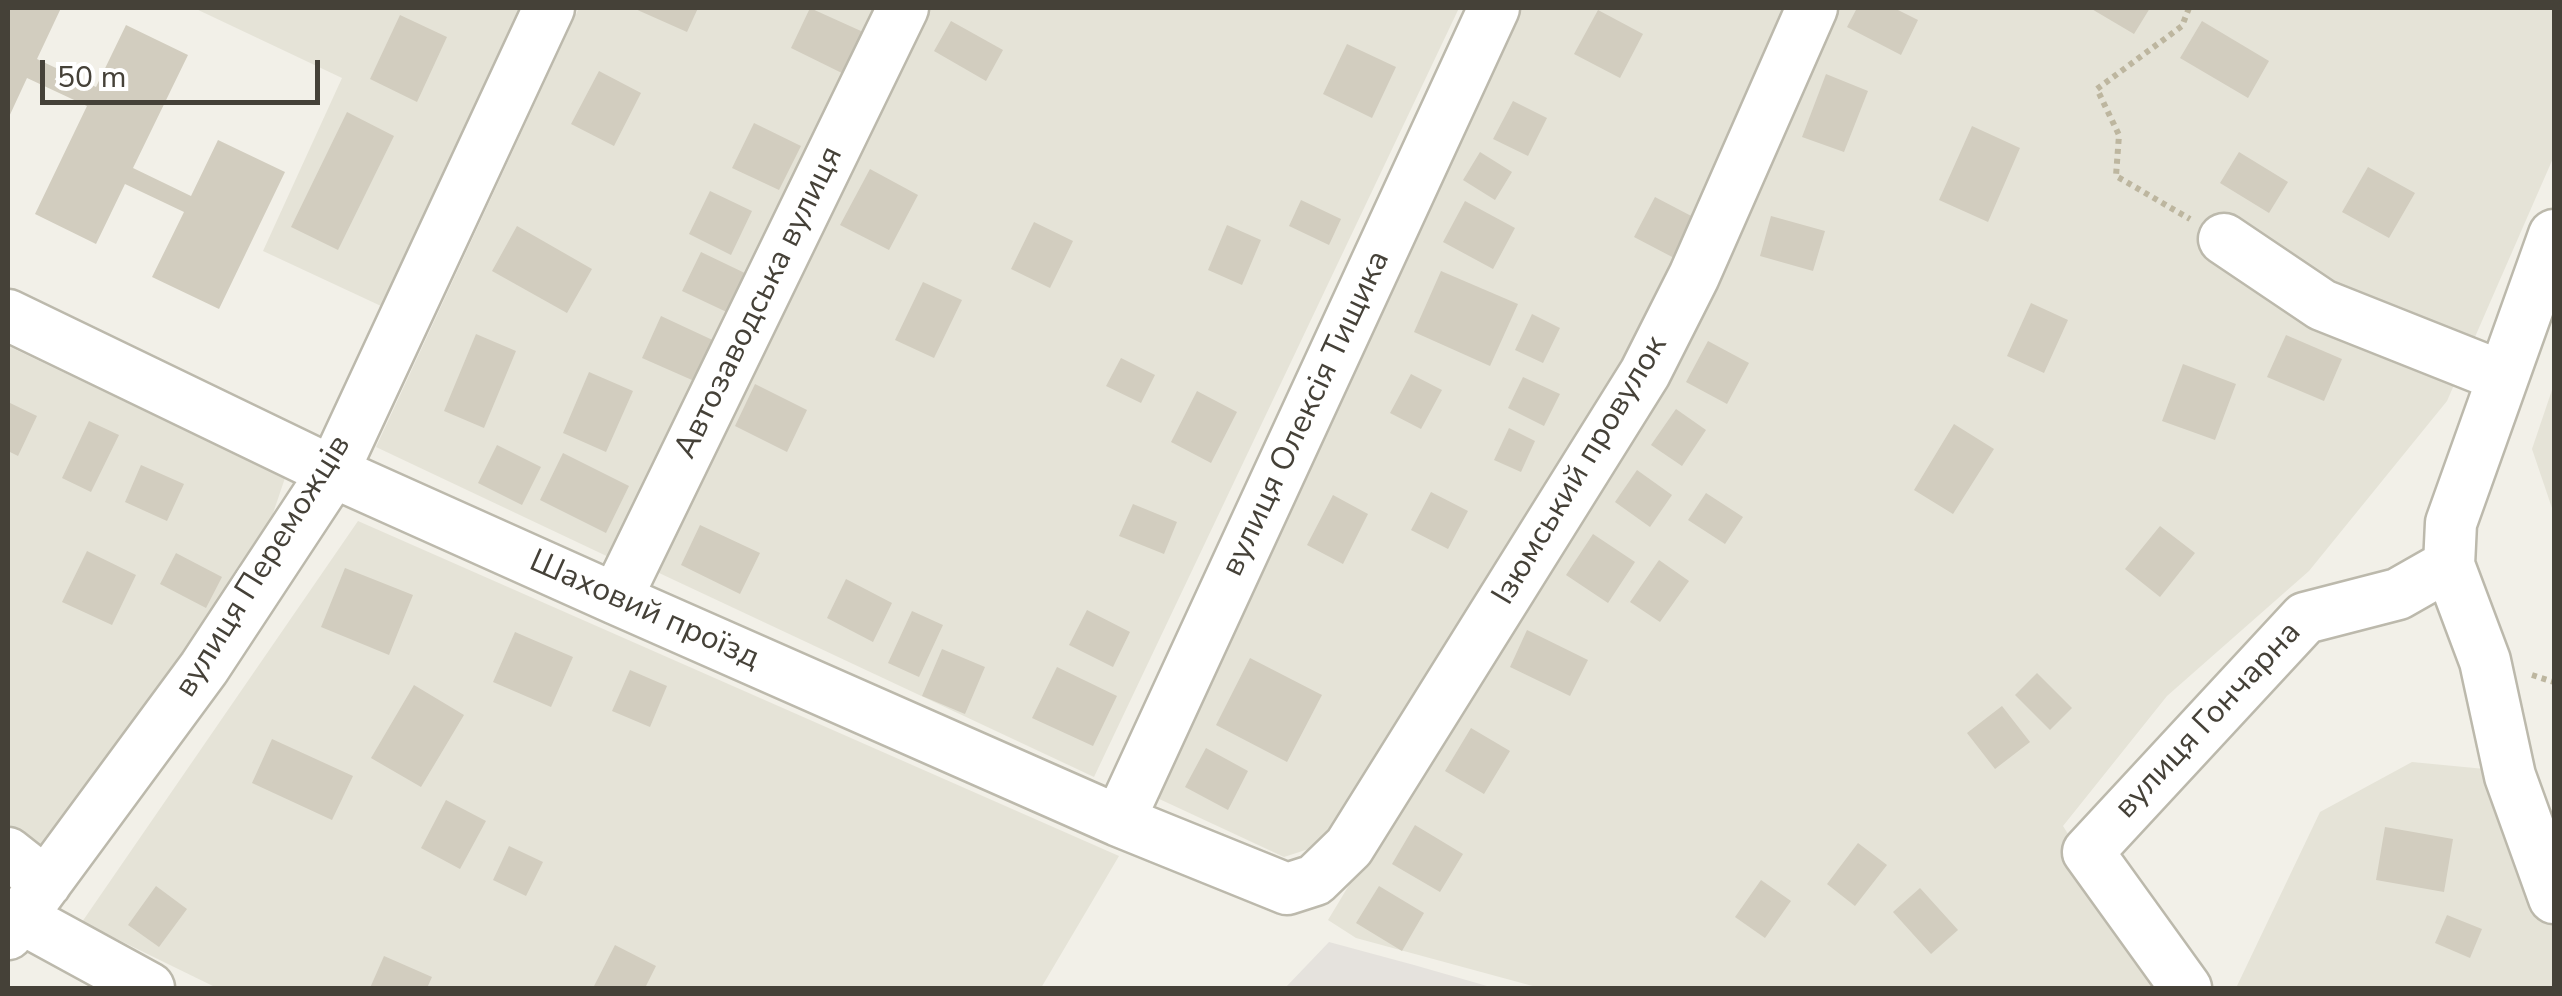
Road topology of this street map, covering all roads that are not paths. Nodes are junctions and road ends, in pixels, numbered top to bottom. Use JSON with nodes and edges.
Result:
{"nodes":[{"id":1,"x":549,"y":8,"type":"edge"},
{"id":2,"x":903,"y":8,"type":"edge"},
{"id":3,"x":1494,"y":8,"type":"edge"},
{"id":4,"x":1812,"y":8,"type":"edge"},
{"id":5,"x":2554,"y":235,"type":"edge"},
{"id":6,"x":2224,"y":238,"type":"dead end"},
{"id":7,"x":8,"y":315,"type":"edge"},
{"id":8,"x":2503,"y":378,"type":"junction"},
{"id":9,"x":332,"y":472,"type":"junction"},
{"id":10,"x":2449,"y":565,"type":"junction"},
{"id":11,"x":616,"y":599,"type":"junction"},
{"id":12,"x":1119,"y":821,"type":"junction"},
{"id":13,"x":8,"y":853,"type":"edge"},
{"id":14,"x":1288,"y":889,"type":"joint"},
{"id":15,"x":2554,"y":898,"type":"edge"},
{"id":16,"x":25,"y":912,"type":"edge"},
{"id":17,"x":150,"y":988,"type":"edge"},
{"id":18,"x":2186,"y":988,"type":"edge"}],
"edges":[{"from":1,"to":9,"type":"street","name":"вулиця Переможців"},
{"from":2,"to":11,"type":"street","name":"Автозаводська вулиця"},
{"from":3,"to":12,"type":"street","name":"вулиця Олексія Тищика"},
{"from":4,"to":14,"type":"street","name":"Ізюмський провулок"},
{"from":5,"to":8,"type":"street"},
{"from":6,"to":8,"type":"street"},
{"from":7,"to":9,"type":"street","name":"Шаховий проїзд"},
{"from":8,"to":10,"type":"street"},
{"from":9,"to":11,"type":"street","name":"Шаховий проїзд"},
{"from":9,"to":16,"type":"street","name":"вулиця Переможців"},
{"from":10,"to":15,"type":"street"},
{"from":10,"to":18,"type":"street","name":"вулиця Гончарна"},
{"from":11,"to":12,"type":"street","name":"Шаховий проїзд"},
{"from":12,"to":14,"type":"street","name":"Шаховий проїзд"},
{"from":13,"to":16,"type":"street"},
{"from":16,"to":17,"type":"street"}]}
